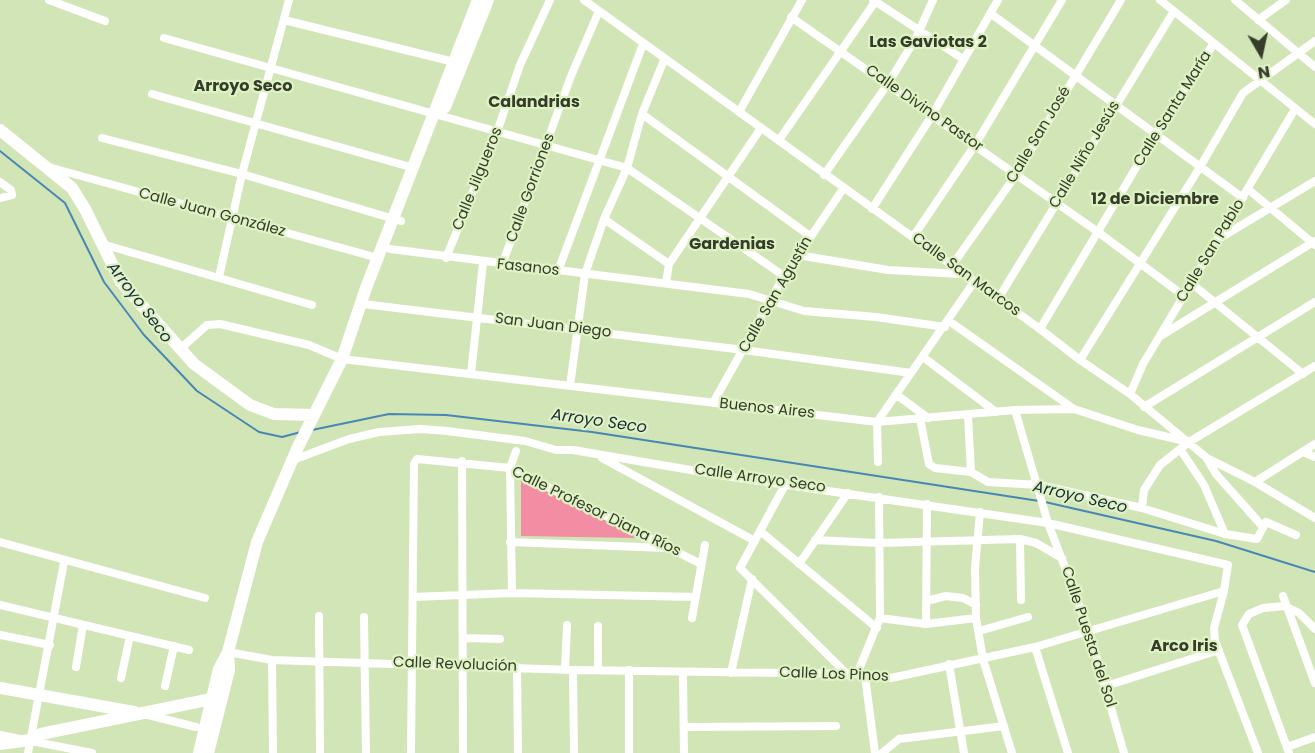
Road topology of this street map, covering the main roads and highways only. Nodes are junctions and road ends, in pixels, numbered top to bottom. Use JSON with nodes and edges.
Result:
{"nodes":[{"id":1,"x":478,"y":0,"type":"edge"},
{"id":2,"x":488,"y":0,"type":"edge"},
{"id":3,"x":437,"y":117,"type":"junction"},
{"id":4,"x":0,"y":130,"type":"edge"},
{"id":5,"x":397,"y":220,"type":"junction"},
{"id":6,"x":363,"y":304,"type":"junction"},
{"id":7,"x":313,"y":418,"type":"junction"},
{"id":8,"x":0,"y":687,"type":"edge"},
{"id":9,"x":216,"y":699,"type":"junction"},
{"id":10,"x":141,"y":713,"type":"junction"},
{"id":11,"x":0,"y":744,"type":"edge"},
{"id":12,"x":29,"y":747,"type":"edge"},
{"id":13,"x":199,"y":753,"type":"edge"},
{"id":14,"x":208,"y":753,"type":"edge"}],
"edges":[{"from":1,"to":3,"type":"main road"},
{"from":2,"to":3,"type":"main road"},
{"from":3,"to":5,"type":"main road"},
{"from":3,"to":5,"type":"main road"},
{"from":4,"to":7,"type":"main road"},
{"from":5,"to":6,"type":"main road"},
{"from":5,"to":6,"type":"main road"},
{"from":6,"to":7,"type":"main road"},
{"from":7,"to":9,"type":"main road"},
{"from":8,"to":10,"type":"main road"},
{"from":9,"to":10,"type":"main road"},
{"from":9,"to":13,"type":"main road"},
{"from":9,"to":14,"type":"main road"},
{"from":10,"to":12,"type":"main road"},
{"from":11,"to":12,"type":"main road"}]}
